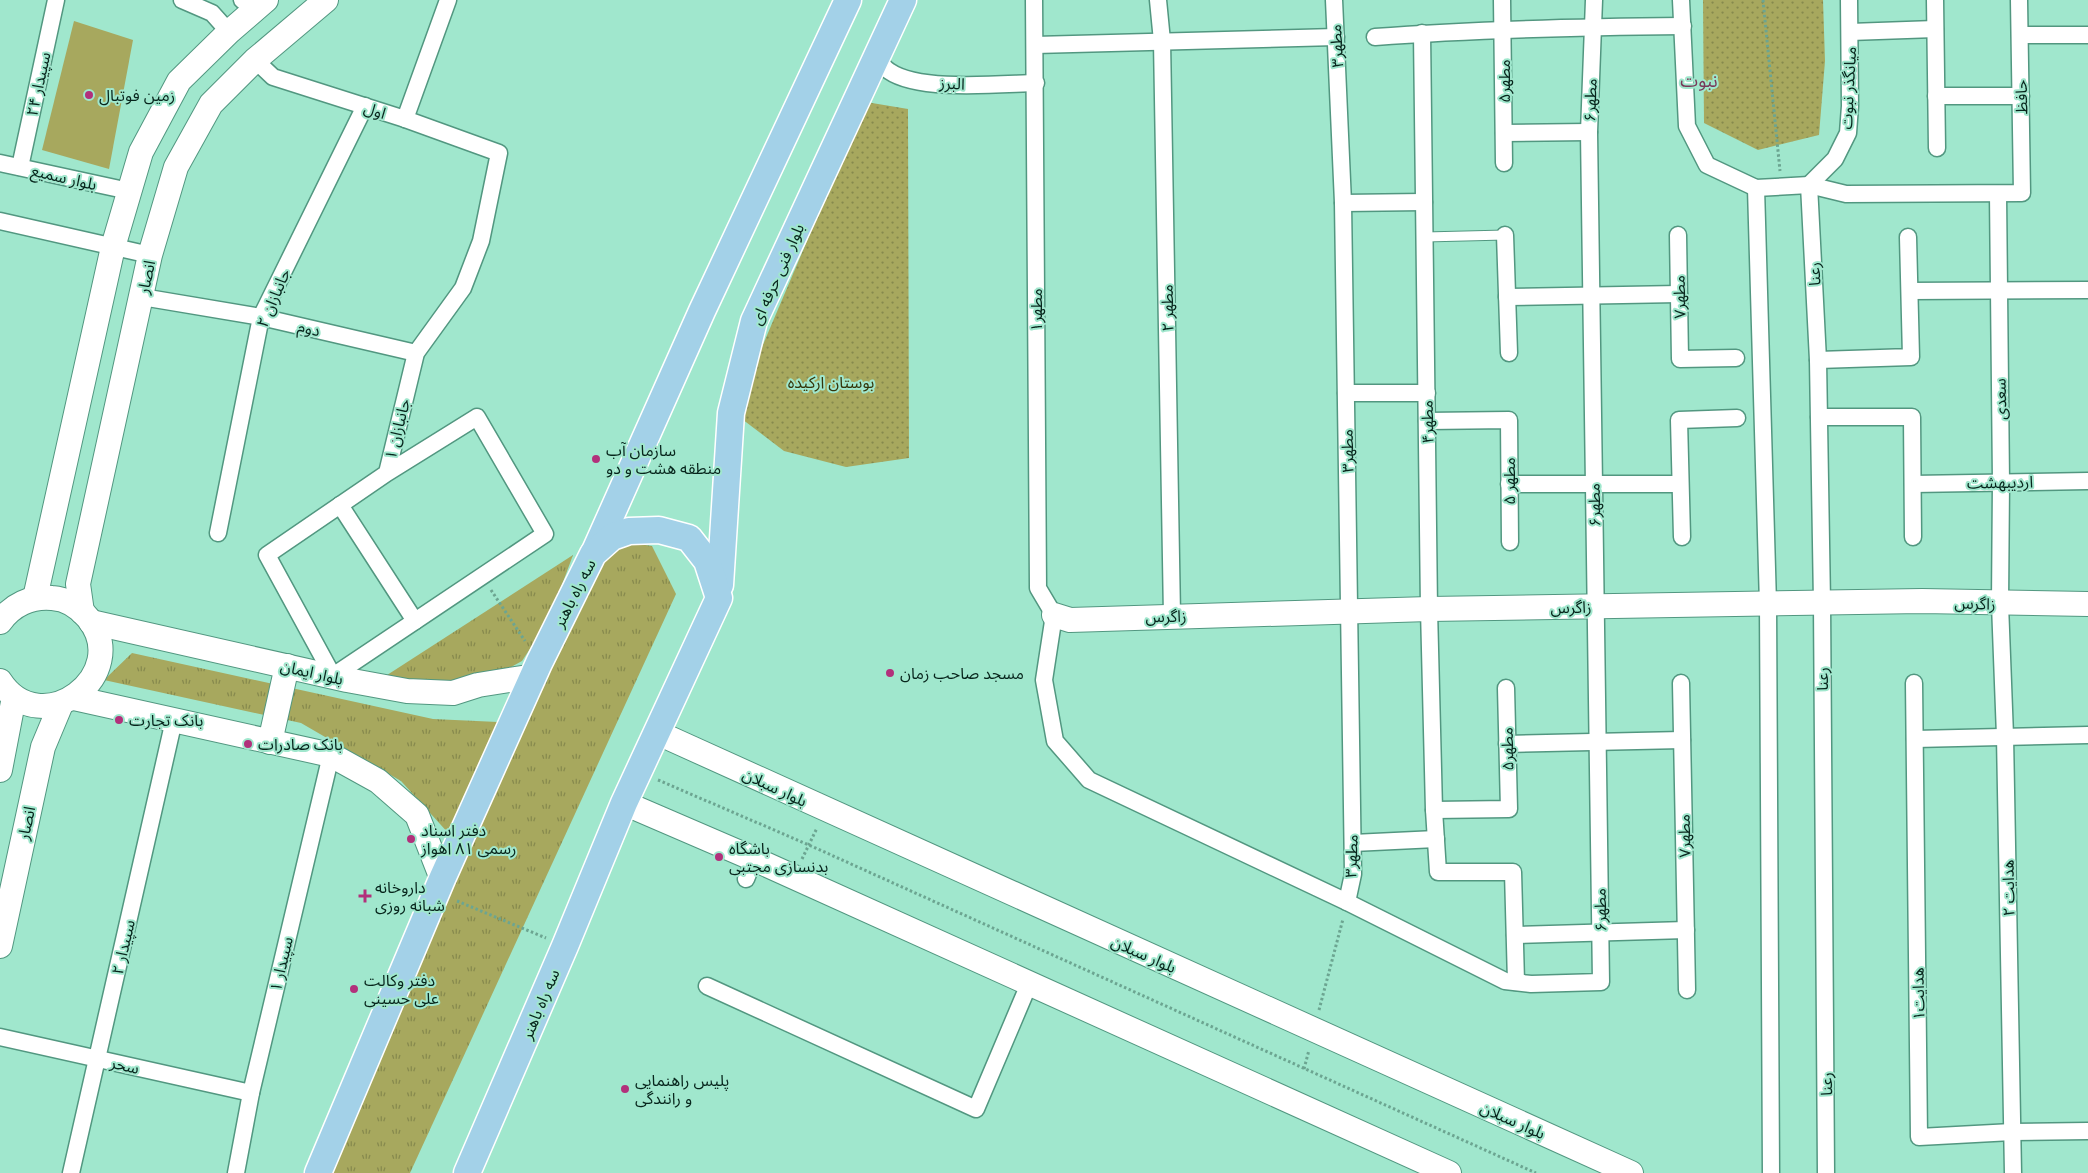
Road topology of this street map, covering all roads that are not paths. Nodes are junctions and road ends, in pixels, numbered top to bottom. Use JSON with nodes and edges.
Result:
{"nodes":[{"id":1,"x":56,"y":0,"type":"edge"},
{"id":2,"x":182,"y":0,"type":"edge"},
{"id":3,"x":326,"y":0,"type":"edge"},
{"id":4,"x":448,"y":0,"type":"edge"},
{"id":5,"x":848,"y":0,"type":"edge"},
{"id":6,"x":903,"y":0,"type":"edge"},
{"id":7,"x":1034,"y":0,"type":"edge"},
{"id":8,"x":1158,"y":0,"type":"edge"},
{"id":9,"x":1334,"y":0,"type":"edge"},
{"id":10,"x":1502,"y":0,"type":"edge"},
{"id":11,"x":1594,"y":0,"type":"edge"},
{"id":12,"x":1681,"y":0,"type":"edge"},
{"id":13,"x":1849,"y":0,"type":"edge"},
{"id":14,"x":1935,"y":0,"type":"edge"},
{"id":15,"x":2019,"y":0,"type":"edge"},
{"id":16,"x":254,"y":3,"type":"edge"},
{"id":17,"x":1683,"y":26,"type":"junction"},
{"id":18,"x":1592,"y":27,"type":"junction"},
{"id":19,"x":1935,"y":29,"type":"junction"},
{"id":20,"x":1503,"y":30,"type":"junction"},
{"id":21,"x":229,"y":32,"type":"junction"},
{"id":22,"x":1850,"y":32,"type":"junction"},
{"id":23,"x":1422,"y":34,"type":"junction"},
{"id":24,"x":285,"y":35,"type":"junction"},
{"id":25,"x":2020,"y":35,"type":"junction"},
{"id":26,"x":2088,"y":35,"type":"edge"},
{"id":27,"x":1336,"y":37,"type":"junction"},
{"id":28,"x":1375,"y":37,"type":"dead end"},
{"id":29,"x":1162,"y":41,"type":"junction"},
{"id":30,"x":1034,"y":45,"type":"junction"},
{"id":31,"x":876,"y":57,"type":"junction"},
{"id":32,"x":255,"y":60,"type":"junction"},
{"id":33,"x":1036,"y":83,"type":"junction"},
{"id":34,"x":1936,"y":96,"type":"junction"},
{"id":35,"x":2021,"y":96,"type":"junction"},
{"id":36,"x":365,"y":106,"type":"junction"},
{"id":37,"x":406,"y":119,"type":"junction"},
{"id":38,"x":1589,"y":132,"type":"junction"},
{"id":39,"x":1504,"y":133,"type":"junction"},
{"id":40,"x":1937,"y":148,"type":"dead end"},
{"id":41,"x":499,"y":153,"type":"joint"},
{"id":42,"x":1504,"y":162,"type":"dead end"},
{"id":43,"x":0,"y":163,"type":"edge"},
{"id":44,"x":20,"y":167,"type":"junction"},
{"id":45,"x":1809,"y":185,"type":"junction"},
{"id":46,"x":1756,"y":188,"type":"junction"},
{"id":47,"x":129,"y":192,"type":"junction"},
{"id":48,"x":1998,"y":194,"type":"junction"},
{"id":49,"x":1424,"y":202,"type":"junction"},
{"id":50,"x":1343,"y":203,"type":"junction"},
{"id":51,"x":0,"y":222,"type":"edge"},
{"id":52,"x":1505,"y":235,"type":"joint"},
{"id":53,"x":1678,"y":235,"type":"dead end"},
{"id":54,"x":1425,"y":237,"type":"junction"},
{"id":55,"x":1908,"y":237,"type":"dead end"},
{"id":56,"x":113,"y":246,"type":"junction"},
{"id":57,"x":150,"y":255,"type":"junction"},
{"id":58,"x":2088,"y":290,"type":"edge"},
{"id":59,"x":1910,"y":291,"type":"junction"},
{"id":60,"x":1999,"y":291,"type":"junction"},
{"id":61,"x":1679,"y":294,"type":"junction"},
{"id":62,"x":1507,"y":296,"type":"junction"},
{"id":63,"x":1591,"y":296,"type":"junction"},
{"id":64,"x":142,"y":297,"type":"junction"},
{"id":65,"x":261,"y":317,"type":"junction"},
{"id":66,"x":416,"y":353,"type":"junction"},
{"id":67,"x":1509,"y":353,"type":"dead end"},
{"id":68,"x":1736,"y":358,"type":"dead end"},
{"id":69,"x":1818,"y":360,"type":"junction"},
{"id":70,"x":1346,"y":393,"type":"junction"},
{"id":71,"x":1427,"y":393,"type":"junction"},
{"id":72,"x":1819,"y":417,"type":"junction"},
{"id":73,"x":1737,"y":418,"type":"dead end"},
{"id":74,"x":1427,"y":421,"type":"junction"},
{"id":75,"x":387,"y":473,"type":"junction"},
{"id":76,"x":2088,"y":481,"type":"edge"},
{"id":77,"x":2001,"y":482,"type":"junction"},
{"id":78,"x":1509,"y":484,"type":"junction"},
{"id":79,"x":1594,"y":484,"type":"junction"},
{"id":80,"x":1679,"y":484,"type":"junction"},
{"id":81,"x":1913,"y":484,"type":"junction"},
{"id":82,"x":340,"y":505,"type":"junction"},
{"id":83,"x":218,"y":533,"type":"dead end"},
{"id":84,"x":1682,"y":537,"type":"dead end"},
{"id":85,"x":1913,"y":537,"type":"dead end"},
{"id":86,"x":1510,"y":542,"type":"dead end"},
{"id":87,"x":593,"y":554,"type":"junction"},
{"id":88,"x":719,"y":598,"type":"junction"},
{"id":89,"x":18,"y":602,"type":"edge"},
{"id":90,"x":1822,"y":603,"type":"junction"},
{"id":91,"x":1768,"y":604,"type":"junction"},
{"id":92,"x":2000,"y":604,"type":"junction"},
{"id":93,"x":2088,"y":604,"type":"edge"},
{"id":94,"x":1595,"y":607,"type":"junction"},
{"id":95,"x":1429,"y":609,"type":"junction"},
{"id":96,"x":1349,"y":612,"type":"junction"},
{"id":97,"x":1054,"y":615,"type":"junction"},
{"id":98,"x":1172,"y":616,"type":"junction"},
{"id":99,"x":87,"y":617,"type":"junction"},
{"id":100,"x":0,"y":622,"type":"edge"},
{"id":101,"x":414,"y":622,"type":"junction"},
{"id":102,"x":287,"y":666,"type":"junction"},
{"id":103,"x":537,"y":670,"type":"junction"},
{"id":104,"x":332,"y":676,"type":"junction"},
{"id":105,"x":1681,"y":683,"type":"dead end"},
{"id":106,"x":1914,"y":683,"type":"dead end"},
{"id":107,"x":5,"y":688,"type":"edge"},
{"id":108,"x":1506,"y":688,"type":"dead end"},
{"id":109,"x":68,"y":701,"type":"junction"},
{"id":110,"x":174,"y":720,"type":"junction"},
{"id":111,"x":658,"y":733,"type":"junction"},
{"id":112,"x":2088,"y":735,"type":"edge"},
{"id":113,"x":2005,"y":736,"type":"junction"},
{"id":114,"x":1915,"y":739,"type":"junction"},
{"id":115,"x":1682,"y":740,"type":"junction"},
{"id":116,"x":1597,"y":741,"type":"junction"},
{"id":117,"x":270,"y":742,"type":"junction"},
{"id":118,"x":1507,"y":744,"type":"junction"},
{"id":119,"x":331,"y":755,"type":"junction"},
{"id":120,"x":0,"y":770,"type":"edge"},
{"id":121,"x":624,"y":803,"type":"junction"},
{"id":122,"x":1434,"y":810,"type":"junction"},
{"id":123,"x":1436,"y":840,"type":"junction"},
{"id":124,"x":1353,"y":843,"type":"junction"},
{"id":125,"x":440,"y":886,"type":"junction"},
{"id":126,"x":1347,"y":902,"type":"junction"},
{"id":127,"x":1686,"y":930,"type":"junction"},
{"id":128,"x":1600,"y":933,"type":"junction"},
{"id":129,"x":1515,"y":935,"type":"junction"},
{"id":130,"x":0,"y":946,"type":"edge"},
{"id":131,"x":1516,"y":982,"type":"junction"},
{"id":132,"x":1029,"y":984,"type":"junction"},
{"id":133,"x":707,"y":986,"type":"dead end"},
{"id":134,"x":1687,"y":990,"type":"dead end"},
{"id":135,"x":0,"y":1037,"type":"edge"},
{"id":136,"x":97,"y":1059,"type":"junction"},
{"id":137,"x":251,"y":1093,"type":"junction"},
{"id":138,"x":2088,"y":1131,"type":"edge"},
{"id":139,"x":2012,"y":1132,"type":"junction"},
{"id":140,"x":71,"y":1173,"type":"edge"},
{"id":141,"x":236,"y":1173,"type":"edge"},
{"id":142,"x":318,"y":1173,"type":"edge"},
{"id":143,"x":467,"y":1173,"type":"edge"},
{"id":144,"x":1449,"y":1173,"type":"edge"},
{"id":145,"x":1631,"y":1173,"type":"edge"},
{"id":146,"x":1771,"y":1173,"type":"edge"},
{"id":147,"x":1826,"y":1173,"type":"edge"},
{"id":148,"x":2013,"y":1173,"type":"edge"}],
"edges":[{"from":1,"to":44,"type":"street","name":"سپیدار ۲۴"},
{"from":2,"to":21,"type":"street"},
{"from":3,"to":24,"type":"street","name":"انصار"},
{"from":4,"to":37,"type":"street"},
{"from":5,"to":87,"type":"main road"},
{"from":6,"to":31,"type":"main road","name":"بلوار فنی حرفه ای"},
{"from":7,"to":30,"type":"street","name":"مطهر۱"},
{"from":8,"to":29,"type":"street","name":"مطهر ۲"},
{"from":9,"to":27,"type":"street","name":"مطهر۳"},
{"from":10,"to":20,"type":"street","name":"مطهر۵"},
{"from":11,"to":18,"type":"street","name":"مطهر۶"},
{"from":12,"to":17,"type":"street"},
{"from":13,"to":22,"type":"street","name":"میانگذر نبوت"},
{"from":14,"to":19,"type":"street"},
{"from":15,"to":25,"type":"street","name":"حافظ"},
{"from":16,"to":21,"type":"street"},
{"from":16,"to":24,"type":"street"},
{"from":17,"to":18,"type":"street"},
{"from":17,"to":46,"type":"street"},
{"from":18,"to":20,"type":"street"},
{"from":18,"to":38,"type":"street","name":"مطهر۶"},
{"from":19,"to":22,"type":"street"},
{"from":19,"to":34,"type":"street"},
{"from":20,"to":23,"type":"street"},
{"from":20,"to":39,"type":"street","name":"مطهر۵"},
{"from":21,"to":32,"type":"street"},
{"from":21,"to":47,"type":"street"},
{"from":22,"to":45,"type":"street","name":"میانگذر نبوت"},
{"from":23,"to":28,"type":"street"},
{"from":23,"to":49,"type":"street","name":"مطهر۴"},
{"from":24,"to":32,"type":"street","name":"انصار"},
{"from":25,"to":26,"type":"street"},
{"from":25,"to":35,"type":"street","name":"حافظ"},
{"from":27,"to":29,"type":"street"},
{"from":27,"to":50,"type":"street","name":"مطهر۳"},
{"from":29,"to":30,"type":"street"},
{"from":29,"to":98,"type":"street","name":"مطهر ۲"},
{"from":30,"to":33,"type":"street","name":"مطهر۱"},
{"from":31,"to":33,"type":"street","name":"البرز"},
{"from":31,"to":88,"type":"main road","name":"بلوار فنی حرفه ای"},
{"from":32,"to":36,"type":"street","name":"اول"},
{"from":32,"to":57,"type":"street","name":"انصار"},
{"from":33,"to":97,"type":"street","name":"مطهر۱"},
{"from":34,"to":35,"type":"street"},
{"from":34,"to":40,"type":"street"},
{"from":35,"to":48,"type":"street","name":"حافظ"},
{"from":36,"to":37,"type":"street","name":"اول"},
{"from":36,"to":65,"type":"street","name":"جانبازان ۲"},
{"from":37,"to":41,"type":"street","name":"اول"},
{"from":38,"to":39,"type":"street"},
{"from":38,"to":63,"type":"street","name":"مطهر۶"},
{"from":39,"to":42,"type":"street","name":"مطهر۵"},
{"from":41,"to":66,"type":"street","name":"جانبازان ۱"},
{"from":43,"to":44,"type":"street","name":"بلوار سمیع"},
{"from":44,"to":47,"type":"street","name":"بلوار سمیع"},
{"from":45,"to":46,"type":"street"},
{"from":45,"to":48,"type":"street"},
{"from":45,"to":69,"type":"street","name":"رعنا"},
{"from":46,"to":91,"type":"street"},
{"from":47,"to":56,"type":"street"},
{"from":48,"to":60,"type":"street","name":"سعدی"},
{"from":49,"to":50,"type":"street"},
{"from":49,"to":54,"type":"street","name":"مطهر۴"},
{"from":50,"to":70,"type":"street","name":"مطهر۳"},
{"from":51,"to":56,"type":"street"},
{"from":52,"to":54,"type":"lane"},
{"from":52,"to":62,"type":"street"},
{"from":53,"to":61,"type":"street","name":"مطهر۷"},
{"from":54,"to":71,"type":"street","name":"مطهر۴"},
{"from":55,"to":59,"type":"street"},
{"from":56,"to":57,"type":"street"},
{"from":56,"to":89,"type":"street"},
{"from":57,"to":64,"type":"street","name":"انصار"},
{"from":58,"to":60,"type":"street"},
{"from":59,"to":60,"type":"street"},
{"from":59,"to":69,"type":"street"},
{"from":60,"to":77,"type":"street","name":"سعدی"},
{"from":61,"to":63,"type":"street"},
{"from":61,"to":68,"type":"street","name":"مطهر۷"},
{"from":62,"to":63,"type":"street"},
{"from":62,"to":67,"type":"street"},
{"from":63,"to":79,"type":"street","name":"مطهر۶"},
{"from":64,"to":65,"type":"street","name":"دوم"},
{"from":64,"to":99,"type":"street","name":"انصار"},
{"from":65,"to":66,"type":"street","name":"دوم"},
{"from":65,"to":83,"type":"street","name":"جانبازان ۲"},
{"from":66,"to":75,"type":"street","name":"جانبازان ۱"},
{"from":69,"to":72,"type":"street","name":"رعنا"},
{"from":70,"to":71,"type":"street"},
{"from":70,"to":96,"type":"street","name":"مطهر۳"},
{"from":71,"to":74,"type":"street","name":"مطهر۴"},
{"from":72,"to":81,"type":"street"},
{"from":72,"to":90,"type":"street","name":"رعنا"},
{"from":73,"to":80,"type":"street"},
{"from":74,"to":78,"type":"street","name":"مطهر ۵"},
{"from":74,"to":95,"type":"street","name":"مطهر۴"},
{"from":75,"to":82,"type":"street","name":"جانبازان ۱"},
{"from":75,"to":101,"type":"street"},
{"from":76,"to":77,"type":"street","name":"اردیبهشت"},
{"from":77,"to":81,"type":"street","name":"اردیبهشت"},
{"from":77,"to":92,"type":"street","name":"سعدی"},
{"from":78,"to":79,"type":"street"},
{"from":78,"to":86,"type":"street","name":"مطهر ۵"},
{"from":79,"to":80,"type":"street"},
{"from":79,"to":94,"type":"street","name":"مطهر۶"},
{"from":80,"to":84,"type":"street"},
{"from":81,"to":85,"type":"street"},
{"from":82,"to":101,"type":"street"},
{"from":82,"to":104,"type":"street","name":"جانبازان ۱"},
{"from":87,"to":88,"type":"main road","name":"سه راه باهنر"},
{"from":87,"to":103,"type":"main road","name":"سه راه باهنر"},
{"from":88,"to":111,"type":"main road","name":"سه راه باهنر"},
{"from":89,"to":99,"type":"street","name":"بلوار ایمان"},
{"from":89,"to":100,"type":"street"},
{"from":90,"to":91,"type":"street","name":"زاگرس"},
{"from":90,"to":92,"type":"street","name":"زاگرس"},
{"from":90,"to":147,"type":"street","name":"رعنا"},
{"from":91,"to":94,"type":"street","name":"زاگرس"},
{"from":91,"to":146,"type":"street"},
{"from":92,"to":93,"type":"street","name":"زاگرس"},
{"from":92,"to":113,"type":"street","name":"هدایت ۲"},
{"from":94,"to":95,"type":"street","name":"زاگرس"},
{"from":94,"to":116,"type":"street","name":"مطهر۶"},
{"from":95,"to":96,"type":"street","name":"زاگرس"},
{"from":95,"to":122,"type":"street","name":"مطهر۴"},
{"from":96,"to":98,"type":"street","name":"زاگرس"},
{"from":96,"to":124,"type":"street","name":"مطهر۳"},
{"from":97,"to":98,"type":"street","name":"زاگرس"},
{"from":97,"to":126,"type":"street"},
{"from":99,"to":102,"type":"street","name":"بلوار ایمان"},
{"from":99,"to":109,"type":"street","name":"انصار"},
{"from":101,"to":104,"type":"street"},
{"from":102,"to":104,"type":"street","name":"بلوار ایمان"},
{"from":102,"to":117,"type":"street"},
{"from":103,"to":104,"type":"street","name":"بلوار ایمان"},
{"from":103,"to":125,"type":"main road","name":"سه راه باهنر"},
{"from":105,"to":115,"type":"street","name":"مطهر۷"},
{"from":106,"to":114,"type":"street","name":"هدایت۱"},
{"from":107,"to":109,"type":"street"},
{"from":107,"to":120,"type":"street"},
{"from":108,"to":118,"type":"street","name":"مطهر۵"},
{"from":109,"to":110,"type":"street"},
{"from":109,"to":130,"type":"street","name":"انصار"},
{"from":110,"to":117,"type":"street"},
{"from":110,"to":136,"type":"street","name":"سپیدار ۲"},
{"from":111,"to":121,"type":"main road","name":"سه راه باهنر"},
{"from":111,"to":145,"type":"street","name":"بلوار سبلان"},
{"from":112,"to":113,"type":"street"},
{"from":113,"to":114,"type":"street"},
{"from":113,"to":139,"type":"street","name":"هدایت ۲"},
{"from":114,"to":139,"type":"street","name":"هدایت۱"},
{"from":115,"to":116,"type":"street"},
{"from":115,"to":127,"type":"street","name":"مطهر۷"},
{"from":116,"to":118,"type":"street"},
{"from":116,"to":128,"type":"street","name":"مطهر۶"},
{"from":117,"to":119,"type":"street"},
{"from":118,"to":122,"type":"street","name":"مطهر۵"},
{"from":119,"to":125,"type":"street"},
{"from":119,"to":137,"type":"street","name":"سپیدار ۱"},
{"from":121,"to":132,"type":"street"},
{"from":121,"to":143,"type":"main road","name":"سه راه باهنر"},
{"from":122,"to":123,"type":"street","name":"مطهر۴"},
{"from":123,"to":124,"type":"street"},
{"from":123,"to":129,"type":"street","name":"مطهر۴"},
{"from":124,"to":126,"type":"street","name":"مطهر۳"},
{"from":125,"to":142,"type":"main road","name":"سه راه باهنر"},
{"from":126,"to":131,"type":"street"},
{"from":127,"to":128,"type":"street"},
{"from":127,"to":134,"type":"street","name":"مطهر۷"},
{"from":128,"to":129,"type":"street"},
{"from":128,"to":131,"type":"street","name":"مطهر۶"},
{"from":129,"to":131,"type":"street"},
{"from":132,"to":133,"type":"street"},
{"from":132,"to":144,"type":"street"},
{"from":135,"to":136,"type":"street","name":"سحر"},
{"from":136,"to":137,"type":"street","name":"سحر"},
{"from":136,"to":140,"type":"street","name":"سپیدار ۲"},
{"from":137,"to":141,"type":"street","name":"سپیدار ۱"},
{"from":138,"to":139,"type":"street","name":"هدایت۱"},
{"from":139,"to":148,"type":"street","name":"هدایت ۲"}]}
